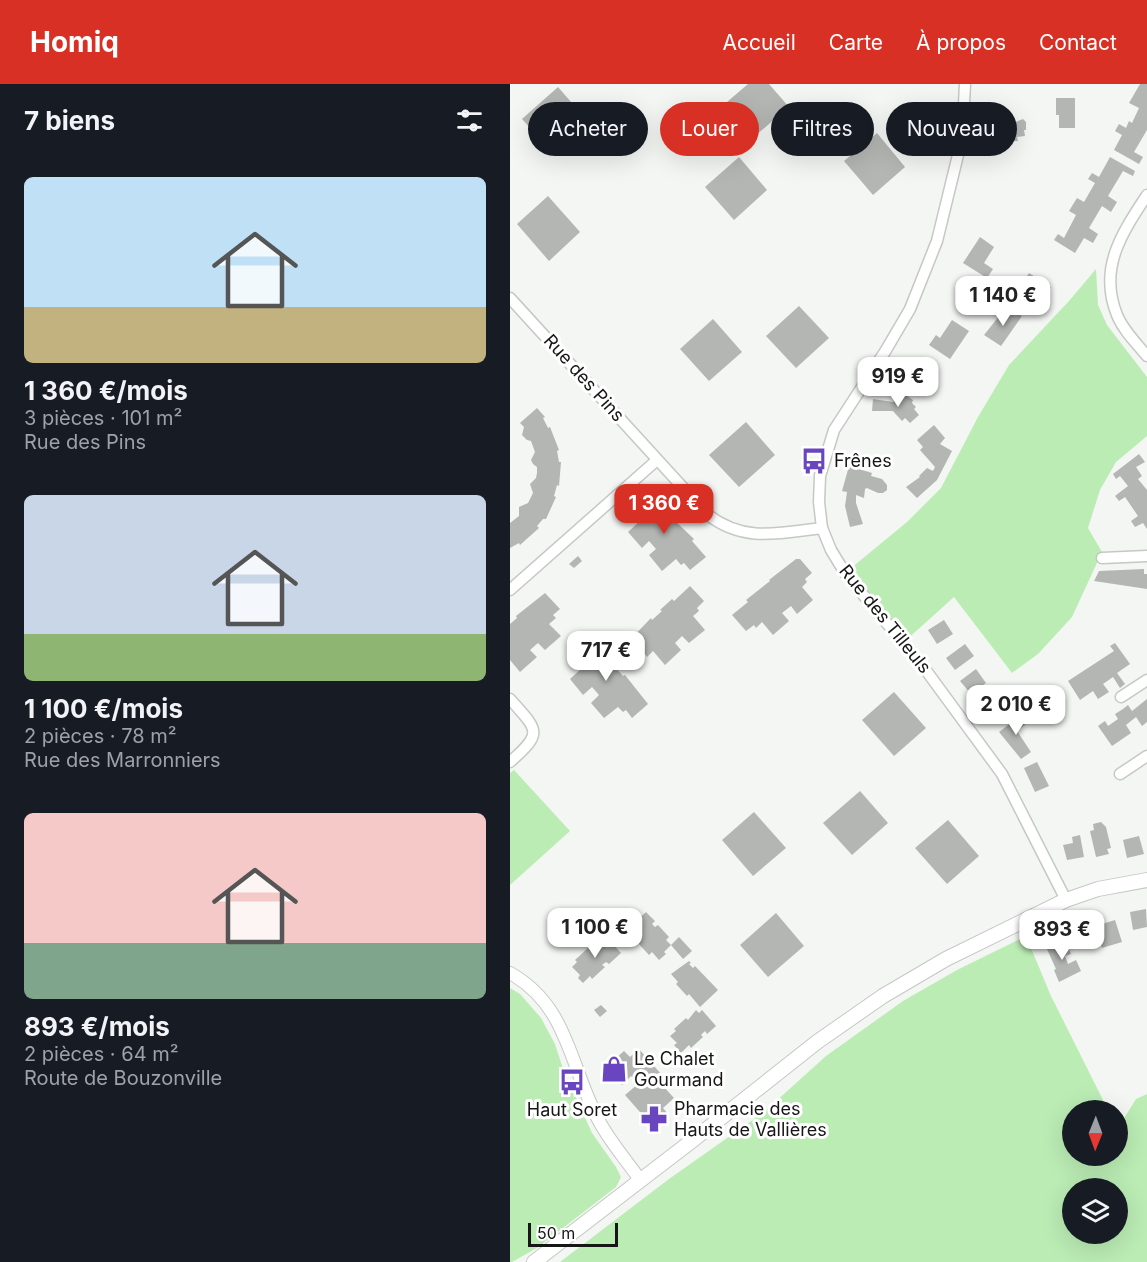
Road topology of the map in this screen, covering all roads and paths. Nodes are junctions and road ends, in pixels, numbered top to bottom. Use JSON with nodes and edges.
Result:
{"nodes":[{"id":1,"x":965,"y":84,"type":"edge"},
{"id":2,"x":1147,"y":195,"type":"edge"},
{"id":3,"x":510,"y":298,"type":"edge"},
{"id":4,"x":1147,"y":356,"type":"edge"},
{"id":5,"x":657,"y":460,"type":"junction"},
{"id":6,"x":822,"y":528,"type":"junction"},
{"id":7,"x":1147,"y":556,"type":"edge"},
{"id":8,"x":1102,"y":558,"type":"dead end"},
{"id":9,"x":510,"y":590,"type":"edge"},
{"id":10,"x":1146,"y":683,"type":"edge"},
{"id":11,"x":1121,"y":697,"type":"dead end"},
{"id":12,"x":510,"y":699,"type":"edge"},
{"id":13,"x":1147,"y":756,"type":"edge"},
{"id":14,"x":510,"y":762,"type":"edge"},
{"id":15,"x":1120,"y":774,"type":"dead end"},
{"id":16,"x":1147,"y":880,"type":"edge"},
{"id":17,"x":1066,"y":900,"type":"junction"},
{"id":18,"x":510,"y":973,"type":"edge"},
{"id":19,"x":640,"y":1180,"type":"junction"},
{"id":20,"x":534,"y":1262,"type":"edge"}],
"edges":[{"from":1,"to":6,"type":"street","name":"Rue des Tilleuls"},
{"from":2,"to":4,"type":"street"},
{"from":3,"to":5,"type":"street","name":"Rue des Pins"},
{"from":5,"to":6,"type":"street","name":"Rue des Pins"},
{"from":5,"to":9,"type":"street"},
{"from":6,"to":17,"type":"street","name":"Rue des Tilleuls"},
{"from":7,"to":8,"type":"street"},
{"from":10,"to":11,"type":"street"},
{"from":12,"to":14,"type":"street"},
{"from":13,"to":15,"type":"street"},
{"from":16,"to":17,"type":"main road"},
{"from":17,"to":19,"type":"main road"},
{"from":18,"to":19,"type":"street"},
{"from":19,"to":20,"type":"main road"}]}
